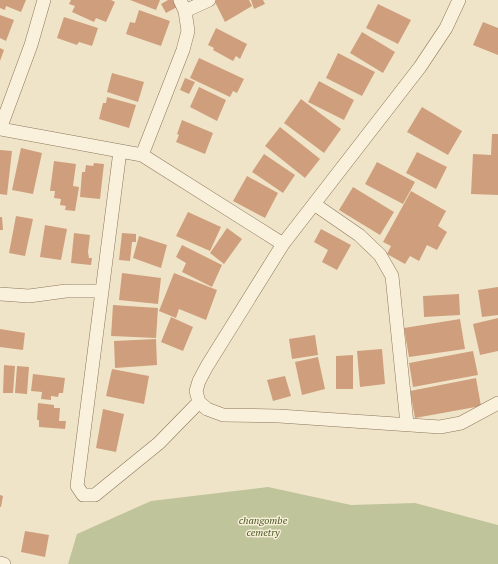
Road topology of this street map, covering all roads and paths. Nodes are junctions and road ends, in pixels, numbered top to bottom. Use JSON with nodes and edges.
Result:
{"nodes":[{"id":1,"x":44,"y":0,"type":"edge"},
{"id":2,"x":209,"y":0,"type":"edge"},
{"id":3,"x":459,"y":0,"type":"edge"},
{"id":4,"x":182,"y":6,"type":"edge"},
{"id":5,"x":0,"y":129,"type":"edge"},
{"id":6,"x":120,"y":151,"type":"junction"},
{"id":7,"x":142,"y":155,"type":"junction"},
{"id":8,"x":314,"y":204,"type":"junction"},
{"id":9,"x":282,"y":244,"type":"junction"},
{"id":10,"x":101,"y":292,"type":"junction"},
{"id":11,"x":0,"y":294,"type":"edge"},
{"id":12,"x":199,"y":402,"type":"junction"},
{"id":13,"x":498,"y":403,"type":"edge"},
{"id":14,"x":407,"y":424,"type":"junction"},
{"id":15,"x":0,"y":564,"type":"edge"},
{"id":16,"x":4,"y":564,"type":"edge"}],
"edges":[{"from":1,"to":5,"type":"street"},
{"from":2,"to":4,"type":"street"},
{"from":3,"to":8,"type":"street"},
{"from":4,"to":7,"type":"street"},
{"from":5,"to":6,"type":"street"},
{"from":6,"to":7,"type":"street"},
{"from":6,"to":10,"type":"street"},
{"from":7,"to":9,"type":"street"},
{"from":8,"to":9,"type":"street"},
{"from":8,"to":14,"type":"street"},
{"from":9,"to":12,"type":"street"},
{"from":10,"to":11,"type":"street"},
{"from":10,"to":12,"type":"street"},
{"from":12,"to":14,"type":"street"},
{"from":13,"to":14,"type":"street"},
{"from":15,"to":16,"type":"street"}]}
